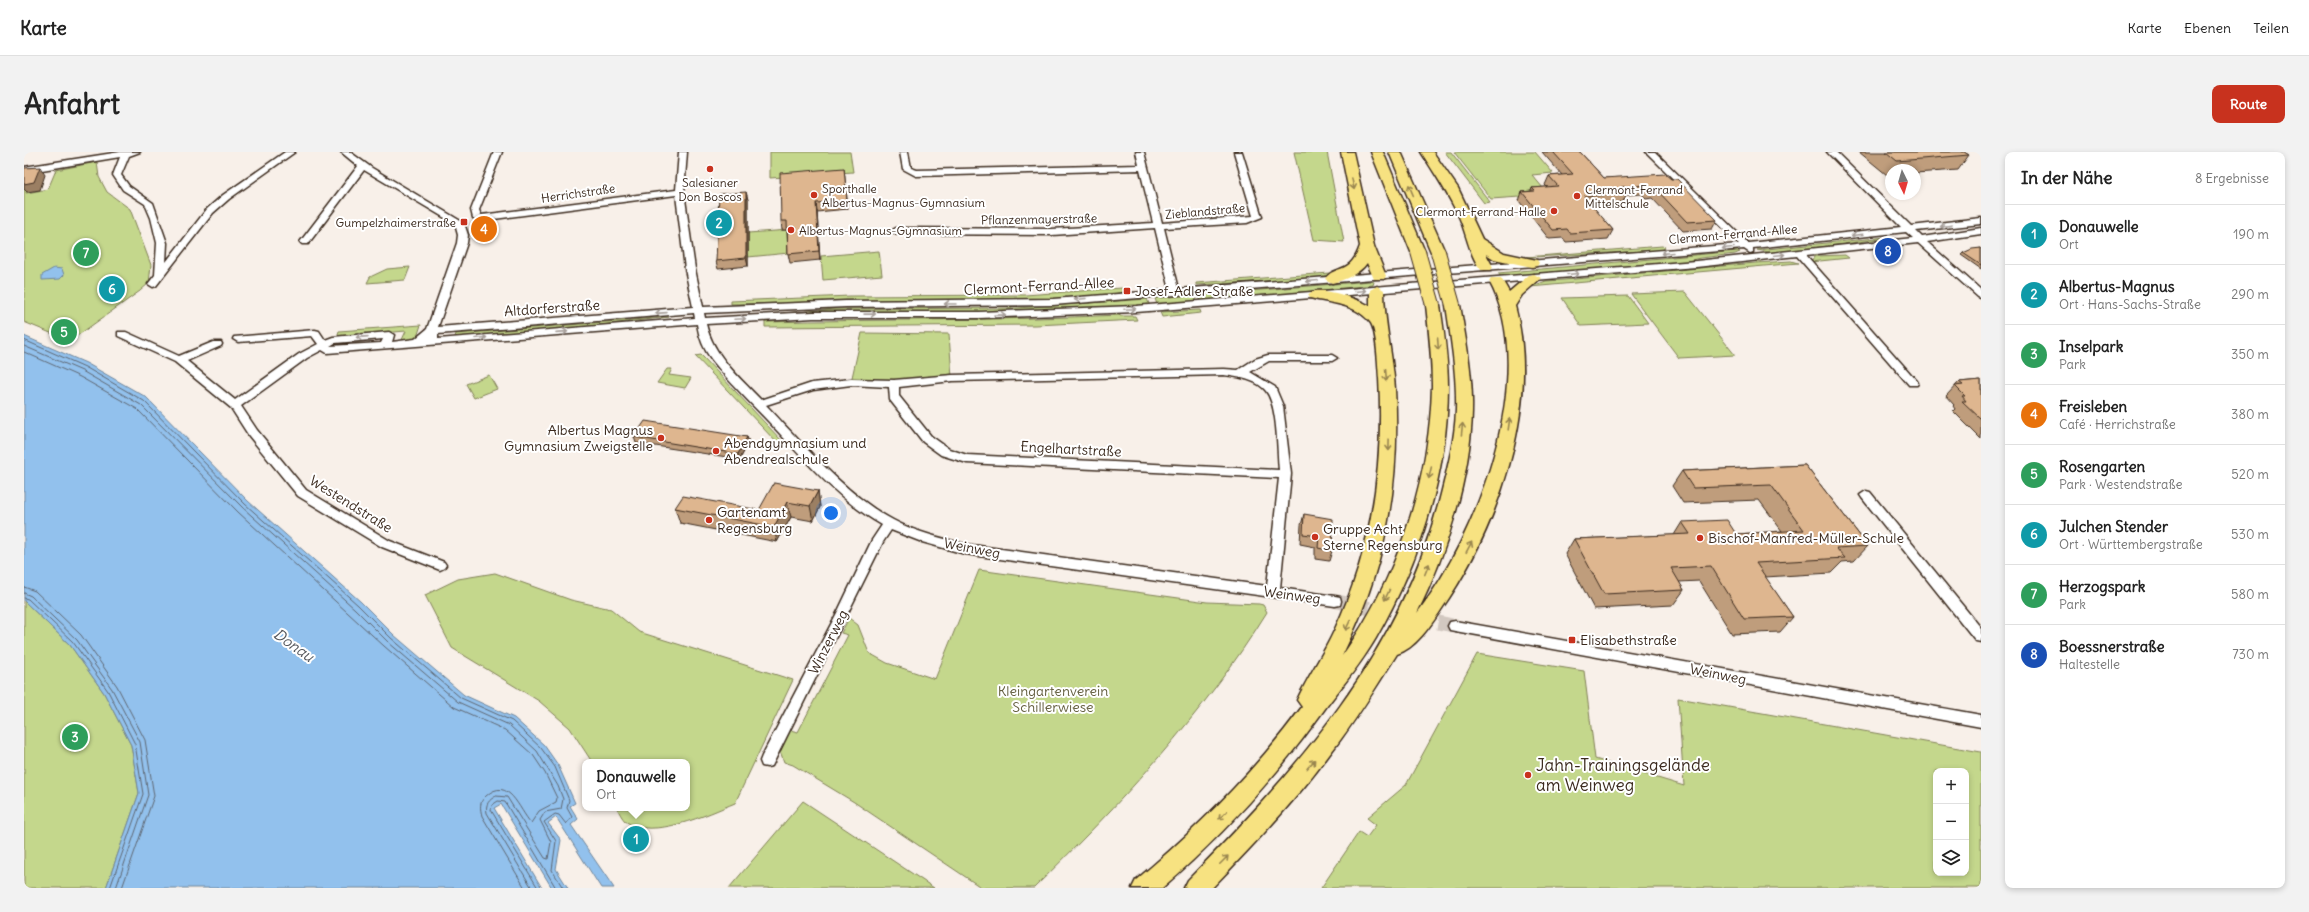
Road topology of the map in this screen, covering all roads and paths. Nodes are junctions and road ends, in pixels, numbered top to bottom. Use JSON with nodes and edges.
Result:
{"nodes":[{"id":1,"x":136,"y":152,"type":"edge"},
{"id":2,"x":291,"y":152,"type":"edge"},
{"id":3,"x":345,"y":152,"type":"edge"},
{"id":4,"x":498,"y":152,"type":"edge"},
{"id":5,"x":683,"y":152,"type":"edge"},
{"id":6,"x":904,"y":152,"type":"edge"},
{"id":7,"x":1140,"y":152,"type":"edge"},
{"id":8,"x":1238,"y":152,"type":"edge"},
{"id":9,"x":1347,"y":152,"type":"edge"},
{"id":10,"x":1377,"y":152,"type":"edge"},
{"id":11,"x":1394,"y":152,"type":"edge"},
{"id":12,"x":1427,"y":152,"type":"edge"},
{"id":13,"x":1650,"y":152,"type":"edge"},
{"id":14,"x":1831,"y":152,"type":"edge"},
{"id":15,"x":126,"y":153,"type":"junction"},
{"id":16,"x":363,"y":166,"type":"junction"},
{"id":17,"x":1144,"y":167,"type":"junction"},
{"id":18,"x":24,"y":170,"type":"edge"},
{"id":19,"x":680,"y":192,"type":"junction"},
{"id":20,"x":1981,"y":221,"type":"edge"},
{"id":21,"x":1158,"y":227,"type":"junction"},
{"id":22,"x":1910,"y":230,"type":"junction"},
{"id":23,"x":896,"y":231,"type":"dead end"},
{"id":24,"x":1981,"y":231,"type":"edge"},
{"id":25,"x":1920,"y":240,"type":"junction"},
{"id":26,"x":1476,"y":241,"type":"junction"},
{"id":27,"x":305,"y":242,"type":"dead end"},
{"id":28,"x":1368,"y":246,"type":"junction"},
{"id":29,"x":1747,"y":246,"type":"junction"},
{"id":30,"x":1800,"y":254,"type":"junction"},
{"id":31,"x":1758,"y":257,"type":"junction"},
{"id":32,"x":1486,"y":267,"type":"junction"},
{"id":33,"x":1463,"y":269,"type":"junction"},
{"id":34,"x":1533,"y":270,"type":"junction"},
{"id":35,"x":160,"y":275,"type":"junction"},
{"id":36,"x":1332,"y":279,"type":"junction"},
{"id":37,"x":1496,"y":281,"type":"junction"},
{"id":38,"x":1378,"y":283,"type":"junction"},
{"id":39,"x":153,"y":284,"type":"dead end"},
{"id":40,"x":1408,"y":288,"type":"junction"},
{"id":41,"x":1175,"y":292,"type":"junction"},
{"id":42,"x":1316,"y":295,"type":"junction"},
{"id":43,"x":1981,"y":295,"type":"edge"},
{"id":44,"x":1509,"y":304,"type":"junction"},
{"id":45,"x":700,"y":316,"type":"junction"},
{"id":46,"x":1378,"y":321,"type":"junction"},
{"id":47,"x":432,"y":331,"type":"junction"},
{"id":48,"x":122,"y":334,"type":"dead end"},
{"id":49,"x":238,"y":339,"type":"dead end"},
{"id":50,"x":442,"y":342,"type":"junction"},
{"id":51,"x":217,"y":344,"type":"dead end"},
{"id":52,"x":325,"y":344,"type":"junction"},
{"id":53,"x":410,"y":344,"type":"junction"},
{"id":54,"x":1332,"y":358,"type":"dead end"},
{"id":55,"x":179,"y":360,"type":"junction"},
{"id":56,"x":1241,"y":373,"type":"junction"},
{"id":57,"x":1913,"y":383,"type":"dead end"},
{"id":58,"x":894,"y":384,"type":"junction"},
{"id":59,"x":759,"y":404,"type":"junction"},
{"id":60,"x":235,"y":405,"type":"junction"},
{"id":61,"x":1285,"y":474,"type":"junction"},
{"id":62,"x":1866,"y":495,"type":"dead end"},
{"id":63,"x":889,"y":524,"type":"junction"},
{"id":64,"x":440,"y":565,"type":"dead end"},
{"id":65,"x":1272,"y":592,"type":"junction"},
{"id":66,"x":1335,"y":601,"type":"tunnel mouth"},
{"id":67,"x":1455,"y":626,"type":"tunnel mouth"},
{"id":68,"x":1981,"y":637,"type":"edge"},
{"id":69,"x":1387,"y":654,"type":"junction"},
{"id":70,"x":1981,"y":721,"type":"edge"},
{"id":71,"x":768,"y":761,"type":"dead end"},
{"id":72,"x":1251,"y":788,"type":"junction"},
{"id":73,"x":1144,"y":888,"type":"edge"},
{"id":74,"x":1196,"y":888,"type":"edge"}],
"edges":[{"from":1,"to":15,"type":"street"},
{"from":2,"to":35,"type":"street"},
{"from":3,"to":16,"type":"street"},
{"from":4,"to":19,"type":"street","name":"Herrichstraße"},
{"from":5,"to":19,"type":"street","name":"Weinweg"},
{"from":6,"to":17,"type":"street"},
{"from":7,"to":17,"type":"street"},
{"from":8,"to":21,"type":"street","name":"Zieblandstraße"},
{"from":9,"to":28,"type":"highway","one_way":true},
{"from":10,"to":72,"type":"highway","one_way":true,"bridge":true},
{"from":69,"to":11,"type":"highway","one_way":true,"bridge":true},
{"from":12,"to":26,"type":"highway"},
{"from":13,"to":29,"type":"street"},
{"from":14,"to":22,"type":"street"},
{"from":15,"to":18,"type":"street"},
{"from":15,"to":35,"type":"street"},
{"from":16,"to":27,"type":"street"},
{"from":16,"to":47,"type":"street"},
{"from":17,"to":21,"type":"street"},
{"from":19,"to":45,"type":"street","name":"Weinweg"},
{"from":20,"to":22,"type":"street","name":"Clermont-Ferrand-Allee","one_way":true},
{"from":21,"to":23,"type":"street","name":"Pflanzenmayerstraße"},
{"from":21,"to":41,"type":"street"},
{"from":22,"to":25,"type":"street"},
{"from":22,"to":29,"type":"street","name":"Clermont-Ferrand-Allee","one_way":true},
{"from":24,"to":25,"type":"street","name":"Clermont-Ferrand-Allee"},
{"from":25,"to":30,"type":"street","name":"Clermont-Ferrand-Allee"},
{"from":25,"to":43,"type":"street"},
{"from":26,"to":32,"type":"highway"},
{"from":26,"to":34,"type":"highway"},
{"from":28,"to":36,"type":"highway"},
{"from":28,"to":38,"type":"highway"},
{"from":29,"to":31,"type":"street"},
{"from":29,"to":34,"type":"street","name":"Clermont-Ferrand-Allee","one_way":true},
{"from":31,"to":30,"type":"street","name":"Clermont-Ferrand-Allee","one_way":true},
{"from":30,"to":57,"type":"street","name":"Clermont-Ferrand-Allee"},
{"from":34,"to":31,"type":"street","name":"Clermont-Ferrand-Allee","one_way":true},
{"from":32,"to":33,"type":"street","name":"Clermont-Ferrand-Allee"},
{"from":32,"to":34,"type":"street","name":"Clermont-Ferrand-Allee"},
{"from":32,"to":37,"type":"street"},
{"from":33,"to":37,"type":"street","name":"Clermont-Ferrand-Allee"},
{"from":33,"to":38,"type":"street","name":"Clermont-Ferrand-Allee"},
{"from":34,"to":37,"type":"street","name":"Clermont-Ferrand-Allee"},
{"from":34,"to":44,"type":"highway"},
{"from":35,"to":39,"type":"street"},
{"from":36,"to":38,"type":"street","name":"Clermont-Ferrand-Allee"},
{"from":36,"to":41,"type":"street","name":"Clermont-Ferrand-Allee","one_way":true},
{"from":37,"to":40,"type":"street","name":"Clermont-Ferrand-Allee"},
{"from":37,"to":44,"type":"highway"},
{"from":38,"to":40,"type":"street","name":"Clermont-Ferrand-Allee"},
{"from":38,"to":40,"type":"street","name":"Clermont-Ferrand-Allee"},
{"from":42,"to":38,"type":"street","name":"Clermont-Ferrand-Allee","one_way":true},
{"from":38,"to":46,"type":"highway"},
{"from":41,"to":45,"type":"street","name":"Clermont-Ferrand-Allee","one_way":true},
{"from":45,"to":42,"type":"street","name":"Clermont-Ferrand-Allee","one_way":true},
{"from":42,"to":46,"type":"highway"},
{"from":69,"to":44,"type":"highway","one_way":true},
{"from":45,"to":47,"type":"street","name":"Altdorferstraße","one_way":true},
{"from":50,"to":45,"type":"street","name":"Altdorferstraße","one_way":true},
{"from":45,"to":59,"type":"street","name":"Weinweg"},
{"from":46,"to":72,"type":"highway","one_way":true},
{"from":47,"to":50,"type":"street"},
{"from":47,"to":53,"type":"street","name":"Altdorferstraße"},
{"from":48,"to":55,"type":"street","name":"Westendstraße"},
{"from":49,"to":52,"type":"street","name":"Altdorferstraße"},
{"from":50,"to":53,"type":"street","name":"Altdorferstraße"},
{"from":51,"to":55,"type":"street"},
{"from":52,"to":53,"type":"street","name":"Altdorferstraße"},
{"from":52,"to":60,"type":"street"},
{"from":54,"to":56,"type":"street"},
{"from":55,"to":60,"type":"street","name":"Westendstraße"},
{"from":56,"to":58,"type":"street"},
{"from":56,"to":61,"type":"street"},
{"from":58,"to":59,"type":"street"},
{"from":58,"to":61,"type":"street","name":"Engelhartstraße"},
{"from":59,"to":63,"type":"street","name":"Weinweg"},
{"from":60,"to":64,"type":"street","name":"Westendstraße"},
{"from":61,"to":65,"type":"street"},
{"from":62,"to":68,"type":"street"},
{"from":63,"to":65,"type":"street","name":"Weinweg"},
{"from":63,"to":71,"type":"street","name":"Winzerweg"},
{"from":65,"to":66,"type":"street","name":"Weinweg"},
{"from":67,"to":70,"type":"street","name":"Weinweg"},
{"from":74,"to":69,"type":"highway","one_way":true},
{"from":72,"to":73,"type":"highway","one_way":true}]}
